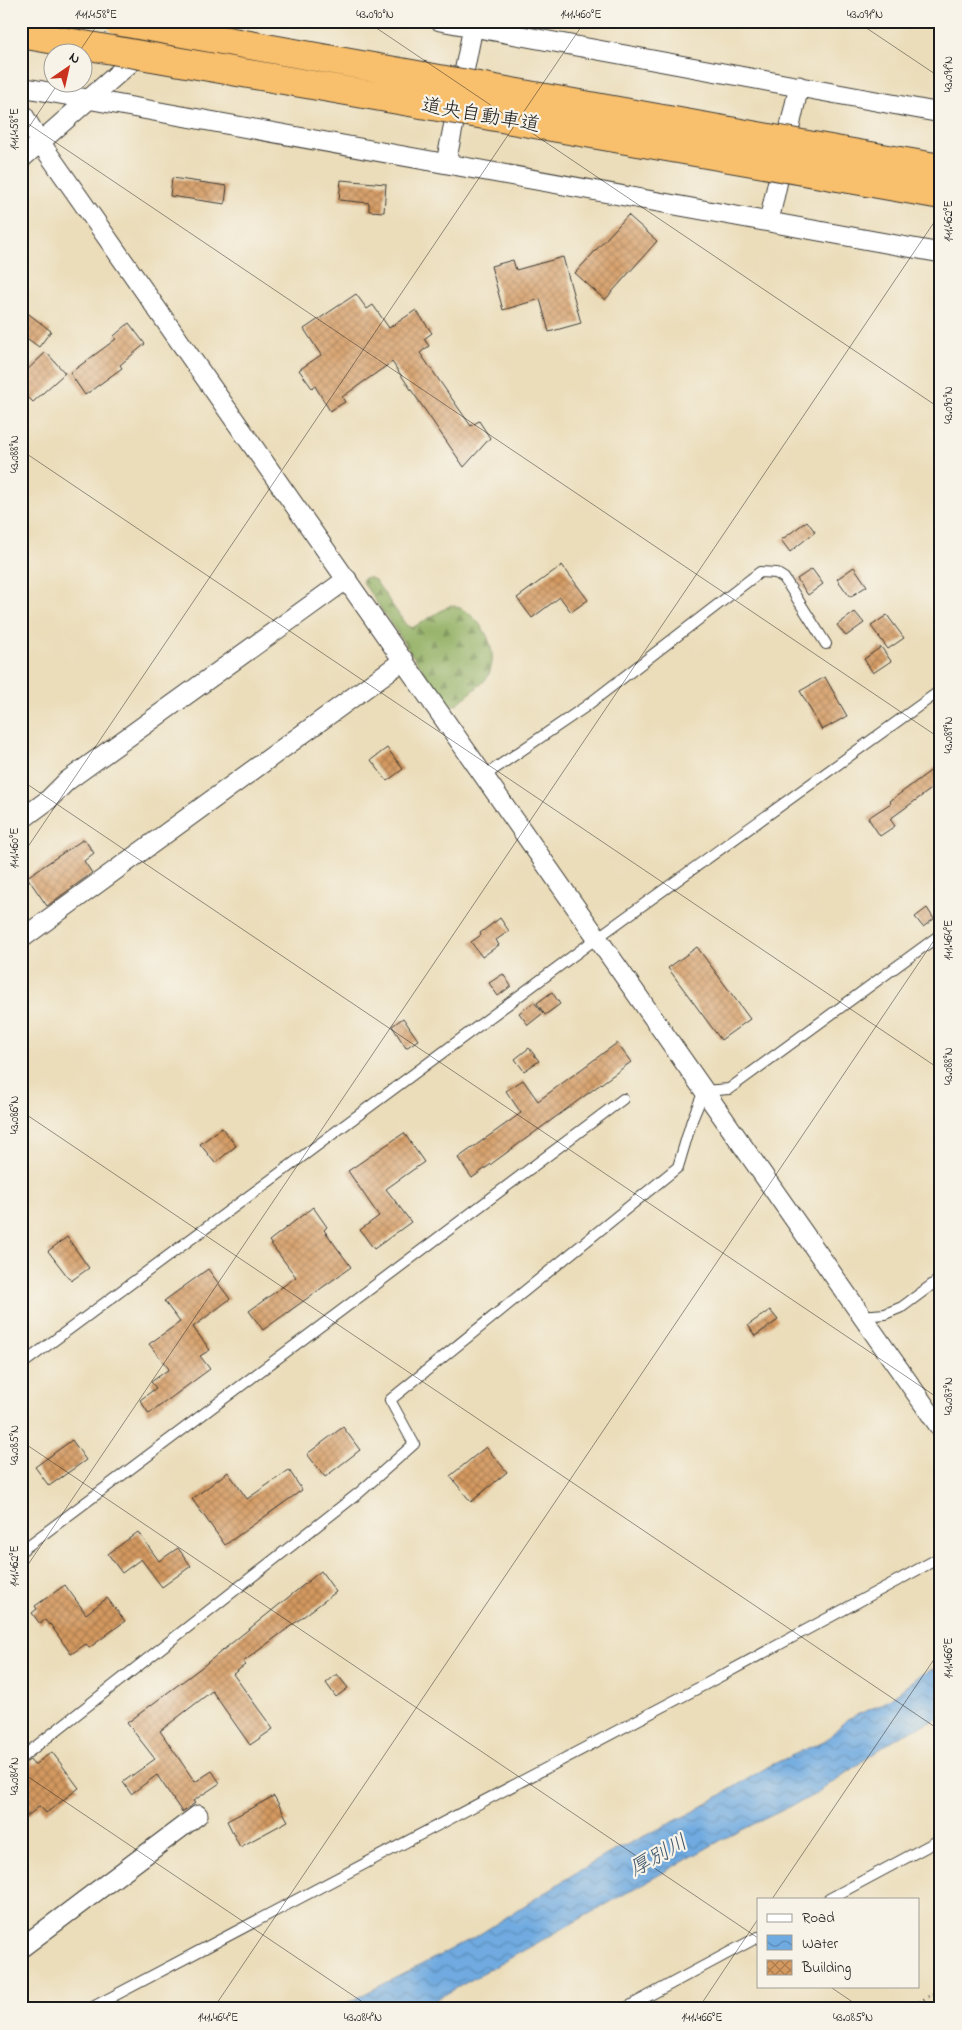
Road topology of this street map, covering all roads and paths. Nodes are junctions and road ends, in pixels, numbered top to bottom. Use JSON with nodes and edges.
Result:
{"nodes":[{"id":1,"x":116,"y":21,"type":"edge"},
{"id":2,"x":178,"y":21,"type":"edge"},
{"id":3,"x":440,"y":21,"type":"edge"},
{"id":4,"x":474,"y":28,"type":"junction"},
{"id":5,"x":21,"y":34,"type":"edge"},
{"id":6,"x":799,"y":86,"type":"junction"},
{"id":7,"x":21,"y":87,"type":"edge"},
{"id":8,"x":90,"y":98,"type":"junction"},
{"id":9,"x":21,"y":111,"type":"edge"},
{"id":10,"x":941,"y":113,"type":"edge"},
{"id":11,"x":40,"y":142,"type":"junction"},
{"id":12,"x":21,"y":159,"type":"edge"},
{"id":13,"x":446,"y":163,"type":"junction"},
{"id":14,"x":839,"y":164,"type":"junction"},
{"id":15,"x":941,"y":168,"type":"edge"},
{"id":16,"x":941,"y":195,"type":"edge"},
{"id":17,"x":769,"y":221,"type":"junction"},
{"id":18,"x":941,"y":253,"type":"edge"},
{"id":19,"x":347,"y":580,"type":"junction"},
{"id":20,"x":826,"y":644,"type":"dead end"},
{"id":21,"x":404,"y":660,"type":"junction"},
{"id":22,"x":941,"y":690,"type":"edge"},
{"id":23,"x":484,"y":776,"type":"junction"},
{"id":24,"x":21,"y":820,"type":"edge"},
{"id":25,"x":941,"y":934,"type":"edge"},
{"id":26,"x":597,"y":938,"type":"junction"},
{"id":27,"x":21,"y":939,"type":"edge"},
{"id":28,"x":704,"y":1091,"type":"junction"},
{"id":29,"x":623,"y":1099,"type":"dead end"},
{"id":30,"x":941,"y":1278,"type":"edge"},
{"id":31,"x":861,"y":1316,"type":"junction"},
{"id":32,"x":21,"y":1365,"type":"edge"},
{"id":33,"x":940,"y":1429,"type":"edge"},
{"id":34,"x":21,"y":1551,"type":"edge"},
{"id":35,"x":941,"y":1557,"type":"edge"},
{"id":36,"x":21,"y":1758,"type":"edge"},
{"id":37,"x":198,"y":1814,"type":"dead end"},
{"id":38,"x":941,"y":1839,"type":"edge"},
{"id":39,"x":831,"y":1898,"type":"edge"},
{"id":40,"x":757,"y":1938,"type":"edge"},
{"id":41,"x":21,"y":1948,"type":"edge"},
{"id":42,"x":941,"y":1990,"type":"edge"},
{"id":43,"x":89,"y":2009,"type":"edge"},
{"id":44,"x":624,"y":2009,"type":"edge"},
{"id":45,"x":906,"y":2009,"type":"edge"}],
"edges":[{"from":1,"to":14,"type":"highway","name":"道央自動車道","bridge":true},
{"from":2,"to":8,"type":"street"},
{"from":3,"to":4,"type":"street"},
{"from":4,"to":6,"type":"street"},
{"from":4,"to":13,"type":"street"},
{"from":5,"to":14,"type":"highway","name":"道央自動車道","bridge":true},
{"from":6,"to":10,"type":"street"},
{"from":6,"to":17,"type":"street"},
{"from":7,"to":8,"type":"street"},
{"from":8,"to":11,"type":"street"},
{"from":8,"to":13,"type":"street"},
{"from":9,"to":11,"type":"street"},
{"from":11,"to":12,"type":"street"},
{"from":11,"to":19,"type":"street"},
{"from":13,"to":17,"type":"street"},
{"from":14,"to":15,"type":"highway","name":"道央自動車道"},
{"from":14,"to":16,"type":"highway","name":"道央自動車道"},
{"from":17,"to":18,"type":"street"},
{"from":19,"to":21,"type":"street"},
{"from":19,"to":24,"type":"street"},
{"from":20,"to":23,"type":"lane"},
{"from":21,"to":23,"type":"street"},
{"from":21,"to":27,"type":"street"},
{"from":22,"to":26,"type":"lane"},
{"from":23,"to":26,"type":"street"},
{"from":25,"to":28,"type":"lane"},
{"from":26,"to":28,"type":"street"},
{"from":26,"to":32,"type":"lane"},
{"from":28,"to":31,"type":"street"},
{"from":28,"to":36,"type":"lane"},
{"from":29,"to":34,"type":"lane"},
{"from":30,"to":31,"type":"lane"},
{"from":31,"to":33,"type":"street"},
{"from":35,"to":43,"type":"lane"},
{"from":37,"to":41,"type":"street"},
{"from":38,"to":39,"type":"lane"},
{"from":40,"to":44,"type":"lane"},
{"from":42,"to":45,"type":"path"}]}
